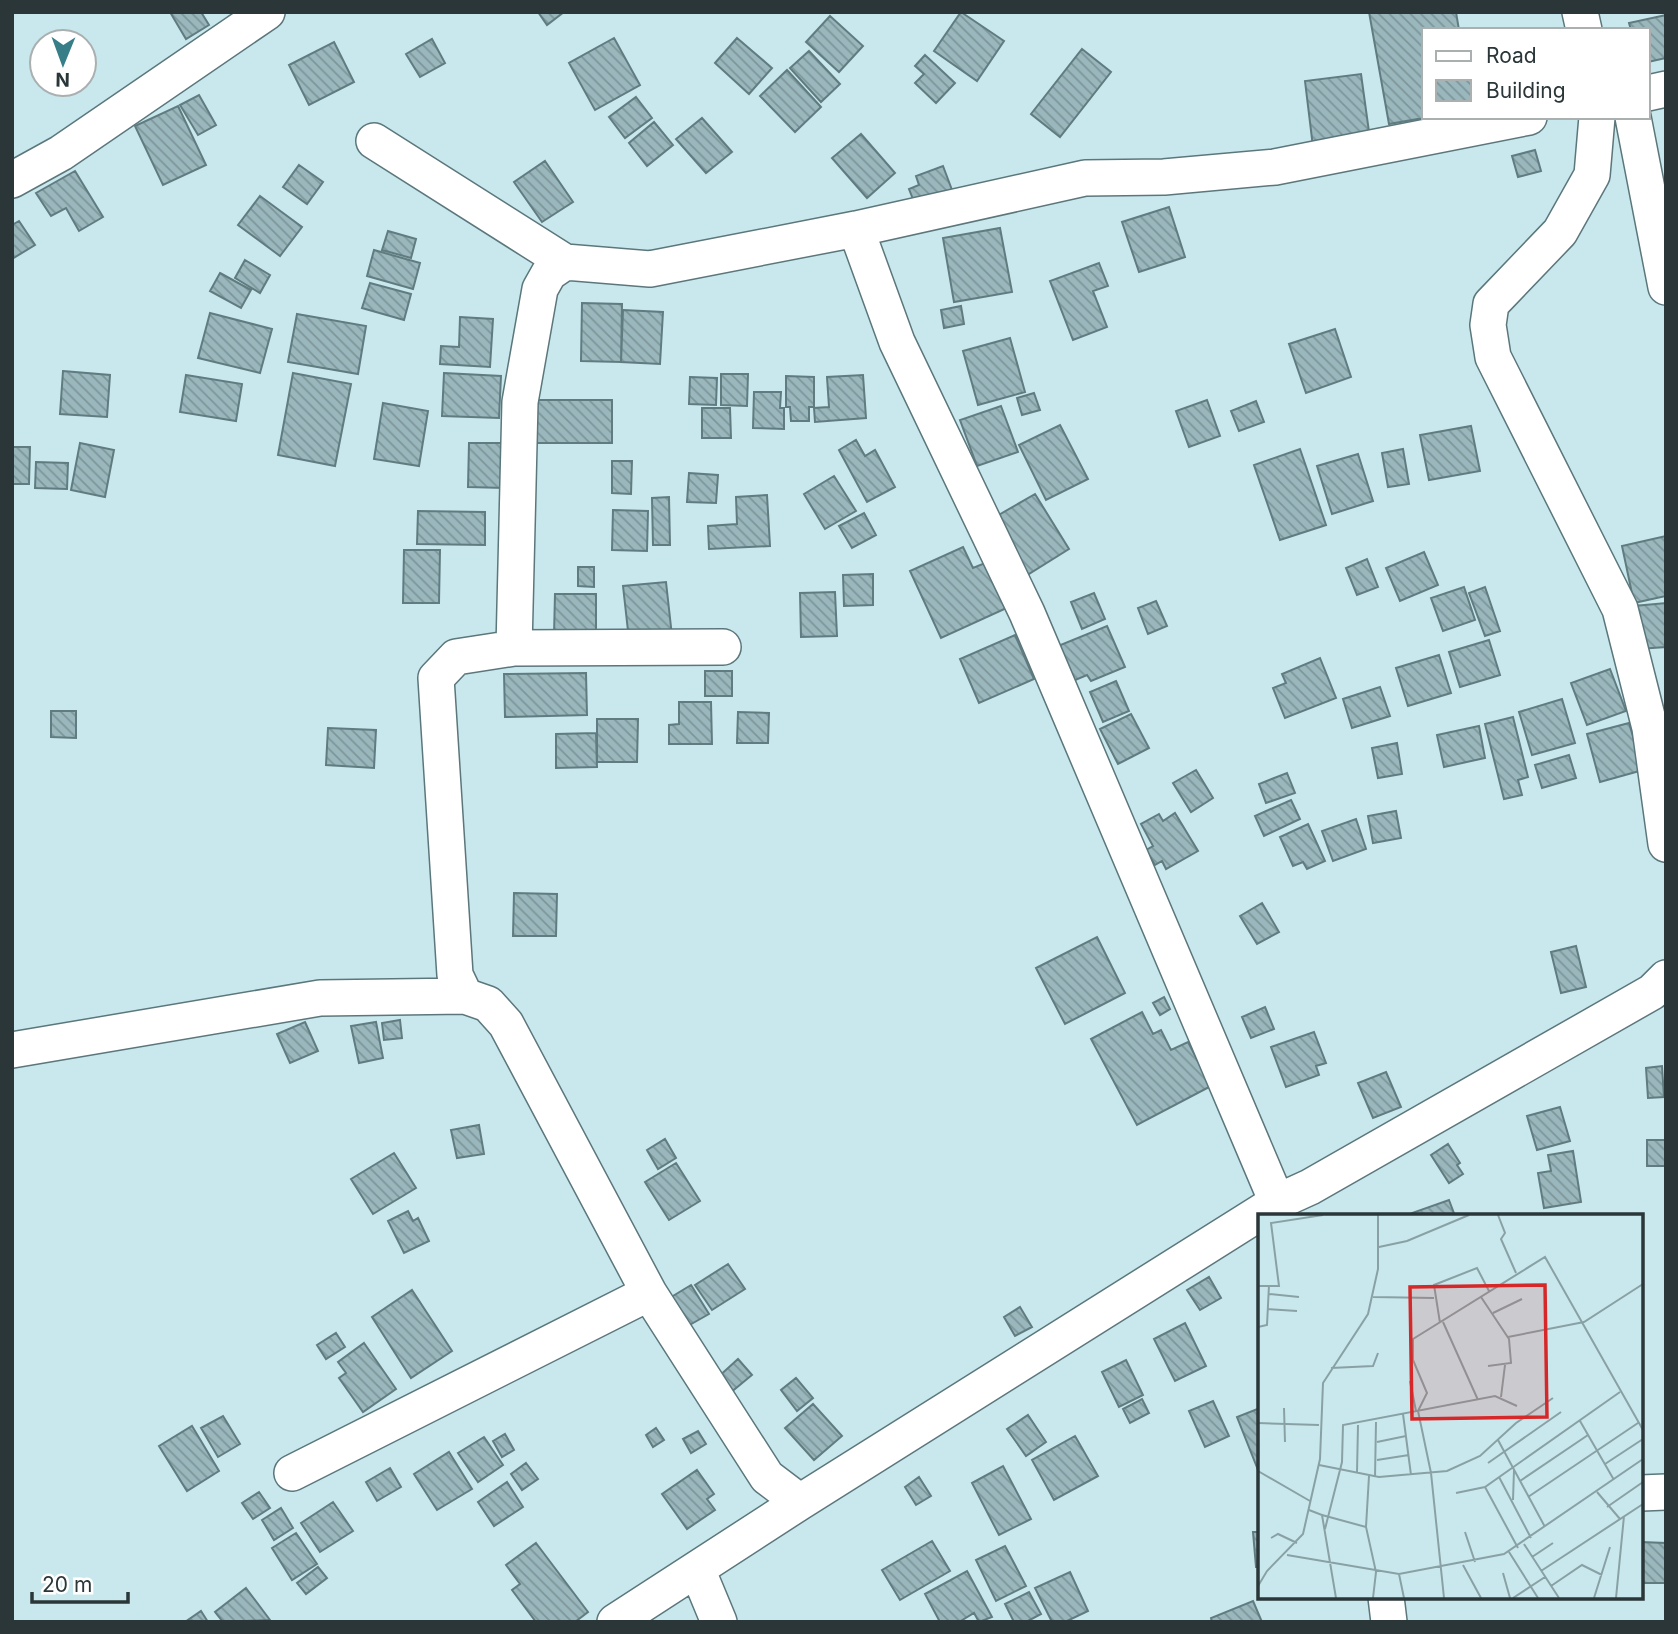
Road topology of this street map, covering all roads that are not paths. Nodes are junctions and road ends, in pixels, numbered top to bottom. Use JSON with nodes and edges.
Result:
{"nodes":[{"id":1,"x":267,"y":12,"type":"edge"},
{"id":2,"x":1519,"y":119,"type":"edge"},
{"id":3,"x":1597,"y":119,"type":"edge"},
{"id":4,"x":1633,"y":119,"type":"edge"},
{"id":5,"x":374,"y":141,"type":"dead end"},
{"id":6,"x":12,"y":180,"type":"edge"},
{"id":7,"x":856,"y":229,"type":"junction"},
{"id":8,"x":565,"y":262,"type":"junction"},
{"id":9,"x":1666,"y":287,"type":"edge"},
{"id":10,"x":723,"y":647,"type":"dead end"},
{"id":11,"x":514,"y":648,"type":"junction"},
{"id":12,"x":1666,"y":844,"type":"edge"},
{"id":13,"x":1666,"y":978,"type":"edge"},
{"id":14,"x":465,"y":996,"type":"junction"},
{"id":15,"x":12,"y":1051,"type":"edge"},
{"id":16,"x":1313,"y":1201,"type":"edge"},
{"id":17,"x":1277,"y":1202,"type":"junction"},
{"id":18,"x":649,"y":1293,"type":"junction"},
{"id":19,"x":292,"y":1473,"type":"dead end"},
{"id":20,"x":1666,"y":1492,"type":"edge"},
{"id":21,"x":1643,"y":1493,"type":"edge"},
{"id":22,"x":800,"y":1502,"type":"junction"},
{"id":23,"x":697,"y":1569,"type":"junction"},
{"id":24,"x":1386,"y":1599,"type":"edge"},
{"id":25,"x":615,"y":1622,"type":"edge"},
{"id":26,"x":719,"y":1622,"type":"edge"},
{"id":27,"x":1389,"y":1622,"type":"edge"}],
"edges":[{"from":1,"to":6,"type":"street"},
{"from":2,"to":7,"type":"street"},
{"from":3,"to":12,"type":"street"},
{"from":4,"to":9,"type":"street"},
{"from":5,"to":8,"type":"street"},
{"from":7,"to":8,"type":"street"},
{"from":7,"to":17,"type":"street"},
{"from":8,"to":11,"type":"street"},
{"from":10,"to":11,"type":"street"},
{"from":11,"to":14,"type":"street"},
{"from":13,"to":16,"type":"street"},
{"from":14,"to":15,"type":"street"},
{"from":14,"to":18,"type":"street"},
{"from":16,"to":17,"type":"street"},
{"from":17,"to":22,"type":"street"},
{"from":18,"to":19,"type":"street"},
{"from":18,"to":22,"type":"street"},
{"from":20,"to":21,"type":"street"},
{"from":22,"to":23,"type":"street"},
{"from":23,"to":25,"type":"street"},
{"from":23,"to":26,"type":"street"},
{"from":24,"to":27,"type":"street"}]}
